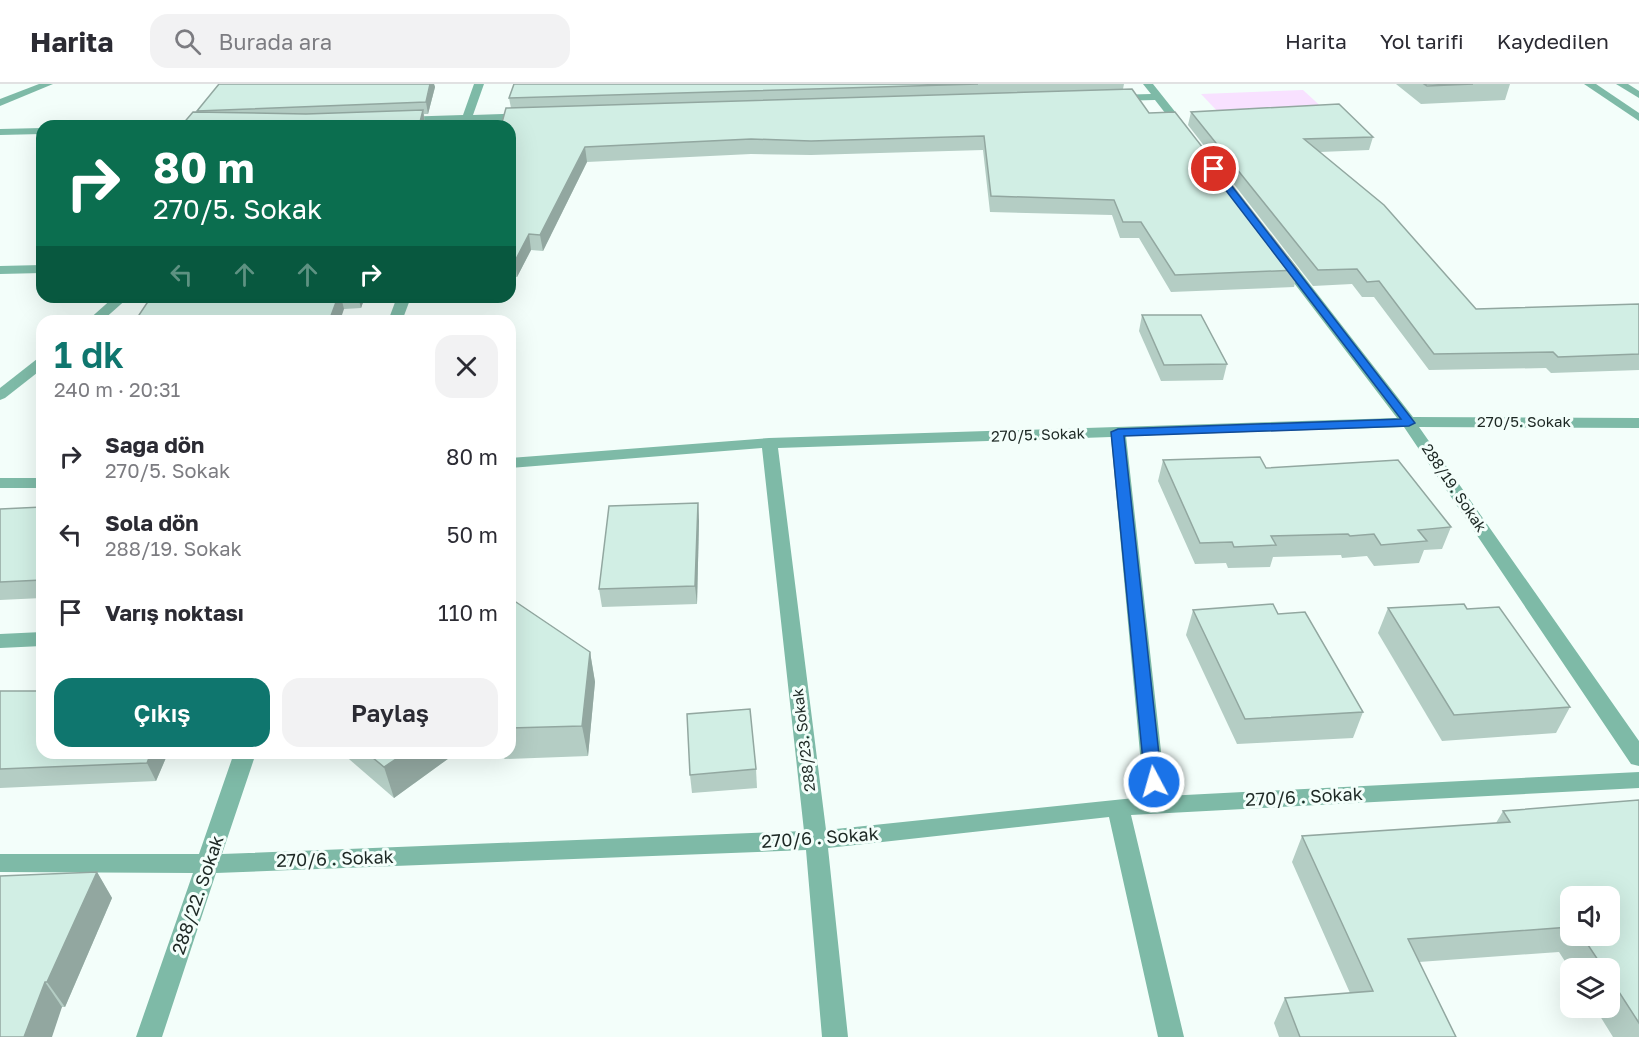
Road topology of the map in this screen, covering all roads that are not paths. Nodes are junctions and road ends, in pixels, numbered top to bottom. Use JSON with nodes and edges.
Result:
{"nodes":[{"id":1,"x":48,"y":84,"type":"edge"},
{"id":2,"x":479,"y":84,"type":"edge"},
{"id":3,"x":1148,"y":84,"type":"edge"},
{"id":4,"x":1589,"y":84,"type":"edge"},
{"id":5,"x":1622,"y":84,"type":"edge"},
{"id":6,"x":1639,"y":95,"type":"edge"},
{"id":7,"x":1158,"y":97,"type":"junction"},
{"id":8,"x":1098,"y":98,"type":"edge"},
{"id":9,"x":0,"y":104,"type":"edge"},
{"id":10,"x":538,"y":116,"type":"edge"},
{"id":11,"x":1639,"y":118,"type":"edge"},
{"id":12,"x":466,"y":120,"type":"edge"},
{"id":13,"x":489,"y":120,"type":"edge"},
{"id":14,"x":36,"y":131,"type":"edge"},
{"id":15,"x":0,"y":132,"type":"edge"},
{"id":16,"x":1194,"y":143,"type":"edge"},
{"id":17,"x":1273,"y":246,"type":"edge"},
{"id":18,"x":36,"y":269,"type":"edge"},
{"id":19,"x":0,"y":270,"type":"edge"},
{"id":20,"x":115,"y":303,"type":"edge"},
{"id":21,"x":101,"y":315,"type":"edge"},
{"id":22,"x":36,"y":367,"type":"edge"},
{"id":23,"x":0,"y":395,"type":"edge"},
{"id":24,"x":1409,"y":423,"type":"junction"},
{"id":25,"x":1639,"y":423,"type":"edge"},
{"id":26,"x":1118,"y":432,"type":"junction"},
{"id":27,"x":769,"y":443,"type":"junction"},
{"id":28,"x":516,"y":463,"type":"edge"},
{"id":29,"x":0,"y":483,"type":"edge"},
{"id":30,"x":36,"y":483,"type":"edge"},
{"id":31,"x":36,"y":639,"type":"edge"},
{"id":32,"x":0,"y":640,"type":"edge"},
{"id":33,"x":1639,"y":758,"type":"edge"},
{"id":34,"x":244,"y":759,"type":"edge"},
{"id":35,"x":1639,"y":780,"type":"edge"},
{"id":36,"x":1156,"y":805,"type":"junction"},
{"id":37,"x":1118,"y":807,"type":"junction"},
{"id":38,"x":816,"y":840,"type":"junction"},
{"id":39,"x":0,"y":863,"type":"edge"},
{"id":40,"x":209,"y":864,"type":"junction"},
{"id":41,"x":149,"y":1037,"type":"edge"},
{"id":42,"x":834,"y":1037,"type":"edge"},
{"id":43,"x":1171,"y":1037,"type":"edge"}],
"edges":[{"from":1,"to":9,"type":"street"},
{"from":2,"to":12,"type":"street"},
{"from":3,"to":7,"type":"street"},
{"from":4,"to":11,"type":"street"},
{"from":5,"to":6,"type":"street"},
{"from":7,"to":8,"type":"street"},
{"from":7,"to":16,"type":"street"},
{"from":10,"to":13,"type":"street"},
{"from":14,"to":15,"type":"street"},
{"from":17,"to":24,"type":"street","name":"288/19. Sokak"},
{"from":18,"to":19,"type":"street"},
{"from":20,"to":21,"type":"street"},
{"from":22,"to":23,"type":"street"},
{"from":24,"to":25,"type":"street","name":"270/5. Sokak"},
{"from":24,"to":26,"type":"street","name":"270/5. Sokak"},
{"from":24,"to":33,"type":"street","name":"288/19. Sokak"},
{"from":26,"to":27,"type":"street","name":"270/5. Sokak"},
{"from":26,"to":36,"type":"street"},
{"from":27,"to":28,"type":"street","name":"270/5. Sokak"},
{"from":27,"to":38,"type":"street","name":"288/23. Sokak"},
{"from":29,"to":30,"type":"street"},
{"from":31,"to":32,"type":"street"},
{"from":34,"to":40,"type":"street","name":"288/22. Sokak"},
{"from":35,"to":36,"type":"street","name":"270/6 . Sokak"},
{"from":36,"to":37,"type":"street","name":"270/6 . Sokak"},
{"from":37,"to":38,"type":"street","name":"270/6 . Sokak"},
{"from":37,"to":43,"type":"street"},
{"from":38,"to":40,"type":"street","name":"270/6 . Sokak"},
{"from":38,"to":42,"type":"street","name":"288/23. Sokak"},
{"from":39,"to":40,"type":"street","name":"270/6 . Sokak"},
{"from":40,"to":41,"type":"street","name":"288/22. Sokak"}]}
